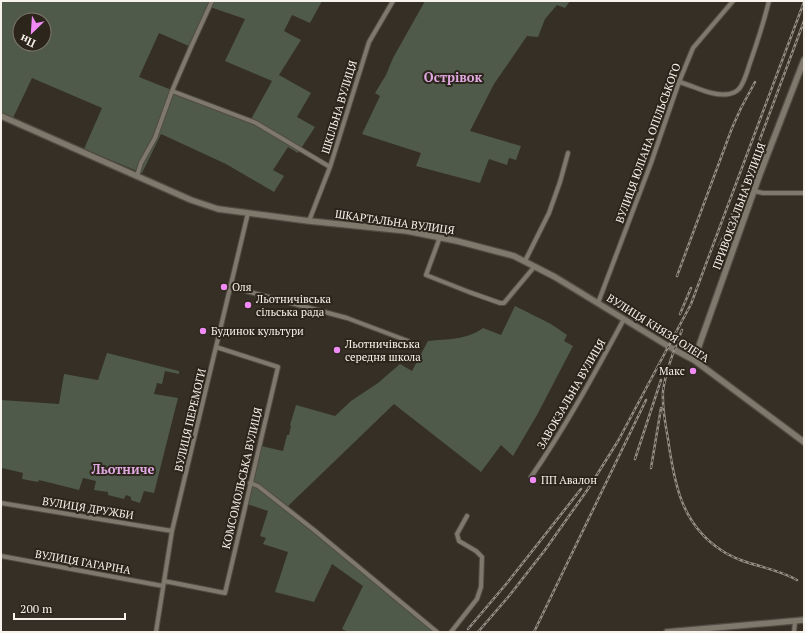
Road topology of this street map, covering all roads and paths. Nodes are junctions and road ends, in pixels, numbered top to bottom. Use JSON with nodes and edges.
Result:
{"nodes":[{"id":1,"x":212,"y":1,"type":"edge"},
{"id":2,"x":392,"y":1,"type":"edge"},
{"id":3,"x":734,"y":1,"type":"edge"},
{"id":4,"x":769,"y":1,"type":"edge"},
{"id":5,"x":804,"y":60,"type":"edge"},
{"id":6,"x":679,"y":82,"type":"junction"},
{"id":7,"x":172,"y":91,"type":"junction"},
{"id":8,"x":1,"y":116,"type":"edge"},
{"id":9,"x":568,"y":152,"type":"dead end"},
{"id":10,"x":330,"y":167,"type":"junction"},
{"id":11,"x":137,"y":176,"type":"junction"},
{"id":12,"x":754,"y":191,"type":"junction"},
{"id":13,"x":804,"y":193,"type":"edge"},
{"id":14,"x":248,"y":213,"type":"junction"},
{"id":15,"x":309,"y":221,"type":"junction"},
{"id":16,"x":440,"y":238,"type":"junction"},
{"id":17,"x":524,"y":261,"type":"junction"},
{"id":18,"x":534,"y":266,"type":"junction"},
{"id":19,"x":230,"y":287,"type":"junction"},
{"id":20,"x":598,"y":303,"type":"junction"},
{"id":21,"x":624,"y":319,"type":"junction"},
{"id":22,"x":408,"y":340,"type":"dead end"},
{"id":23,"x":216,"y":347,"type":"junction"},
{"id":24,"x":694,"y":360,"type":"junction"},
{"id":25,"x":803,"y":440,"type":"edge"},
{"id":26,"x":531,"y":477,"type":"dead end"},
{"id":27,"x":250,"y":483,"type":"junction"},
{"id":28,"x":1,"y":503,"type":"edge"},
{"id":29,"x":467,"y":516,"type":"dead end"},
{"id":30,"x":172,"y":531,"type":"junction"},
{"id":31,"x":1,"y":556,"type":"edge"},
{"id":32,"x":164,"y":581,"type":"junction"},
{"id":33,"x":162,"y":586,"type":"junction"},
{"id":34,"x":804,"y":620,"type":"edge"},
{"id":35,"x":795,"y":622,"type":"junction"},
{"id":36,"x":156,"y":632,"type":"edge"},
{"id":37,"x":437,"y":632,"type":"edge"},
{"id":38,"x":451,"y":632,"type":"edge"},
{"id":39,"x":667,"y":632,"type":"edge"},
{"id":40,"x":794,"y":632,"type":"edge"}],
"edges":[{"from":1,"to":7,"type":"street"},
{"from":2,"to":10,"type":"street","name":"ШКІЛЬНА ВУЛИЦЯ"},
{"from":3,"to":6,"type":"street","name":"ВУЛИЦЯ ЮЛІАНА ОПІЛЬСЬКОГО"},
{"from":4,"to":6,"type":"street"},
{"from":5,"to":12,"type":"street","name":"ПРИВОКЗАЛЬНА ВУЛИЦЯ"},
{"from":6,"to":20,"type":"street","name":"ВУЛИЦЯ ЮЛІАНА ОПІЛЬСЬКОГО"},
{"from":7,"to":10,"type":"street"},
{"from":7,"to":11,"type":"street"},
{"from":8,"to":11,"type":"street","name":"ШКАРТАЛЬНА ВУЛИЦЯ"},
{"from":9,"to":17,"type":"street"},
{"from":10,"to":15,"type":"street","name":"ШКІЛЬНА ВУЛИЦЯ"},
{"from":11,"to":14,"type":"street","name":"ШКАРТАЛЬНА ВУЛИЦЯ"},
{"from":12,"to":13,"type":"street"},
{"from":12,"to":24,"type":"street","name":"ПРИВОКЗАЛЬНА ВУЛИЦЯ"},
{"from":14,"to":15,"type":"street","name":"ШКАРТАЛЬНА ВУЛИЦЯ"},
{"from":14,"to":19,"type":"street","name":"ВУЛИЦЯ ПЕРЕМОГИ"},
{"from":15,"to":16,"type":"street","name":"ШКАРТАЛЬНА ВУЛИЦЯ"},
{"from":16,"to":17,"type":"street","name":"ШКАРТАЛЬНА ВУЛИЦЯ"},
{"from":16,"to":18,"type":"street"},
{"from":17,"to":18,"type":"street","name":"ШКАРТАЛЬНА ВУЛИЦЯ"},
{"from":18,"to":20,"type":"street","name":"ВУЛИЦЯ КНЯЗЯ ОЛЕГА"},
{"from":19,"to":22,"type":"street"},
{"from":19,"to":23,"type":"street","name":"ВУЛИЦЯ ПЕРЕМОГИ"},
{"from":20,"to":21,"type":"street","name":"ВУЛИЦЯ КНЯЗЯ ОЛЕГА"},
{"from":21,"to":24,"type":"street","name":"ВУЛИЦЯ КНЯЗЯ ОЛЕГА"},
{"from":21,"to":26,"type":"street","name":"ЗАВОКЗАЛЬНА ВУЛИЦЯ"},
{"from":23,"to":27,"type":"street","name":"КОМСОМОЛЬСЬКА ВУЛИЦЯ"},
{"from":23,"to":30,"type":"street","name":"ВУЛИЦЯ ПЕРЕМОГИ"},
{"from":24,"to":25,"type":"street","name":"ВУЛИЦЯ КНЯЗЯ ОЛЕГА"},
{"from":27,"to":32,"type":"street","name":"КОМСОМОЛЬСЬКА ВУЛИЦЯ"},
{"from":27,"to":37,"type":"street"},
{"from":28,"to":30,"type":"street","name":"ВУЛИЦЯ ДРУЖБИ"},
{"from":29,"to":38,"type":"street"},
{"from":30,"to":32,"type":"street","name":"ВУЛИЦЯ ПЕРЕМОГИ"},
{"from":31,"to":33,"type":"street","name":"ВУЛИЦЯ ГАГАРІНА"},
{"from":32,"to":33,"type":"street","name":"ВУЛИЦЯ ПЕРЕМОГИ"},
{"from":33,"to":36,"type":"street","name":"ВУЛИЦЯ ПЕРЕМОГИ"},
{"from":34,"to":35,"type":"street"},
{"from":35,"to":39,"type":"street"},
{"from":35,"to":40,"type":"street"}]}
